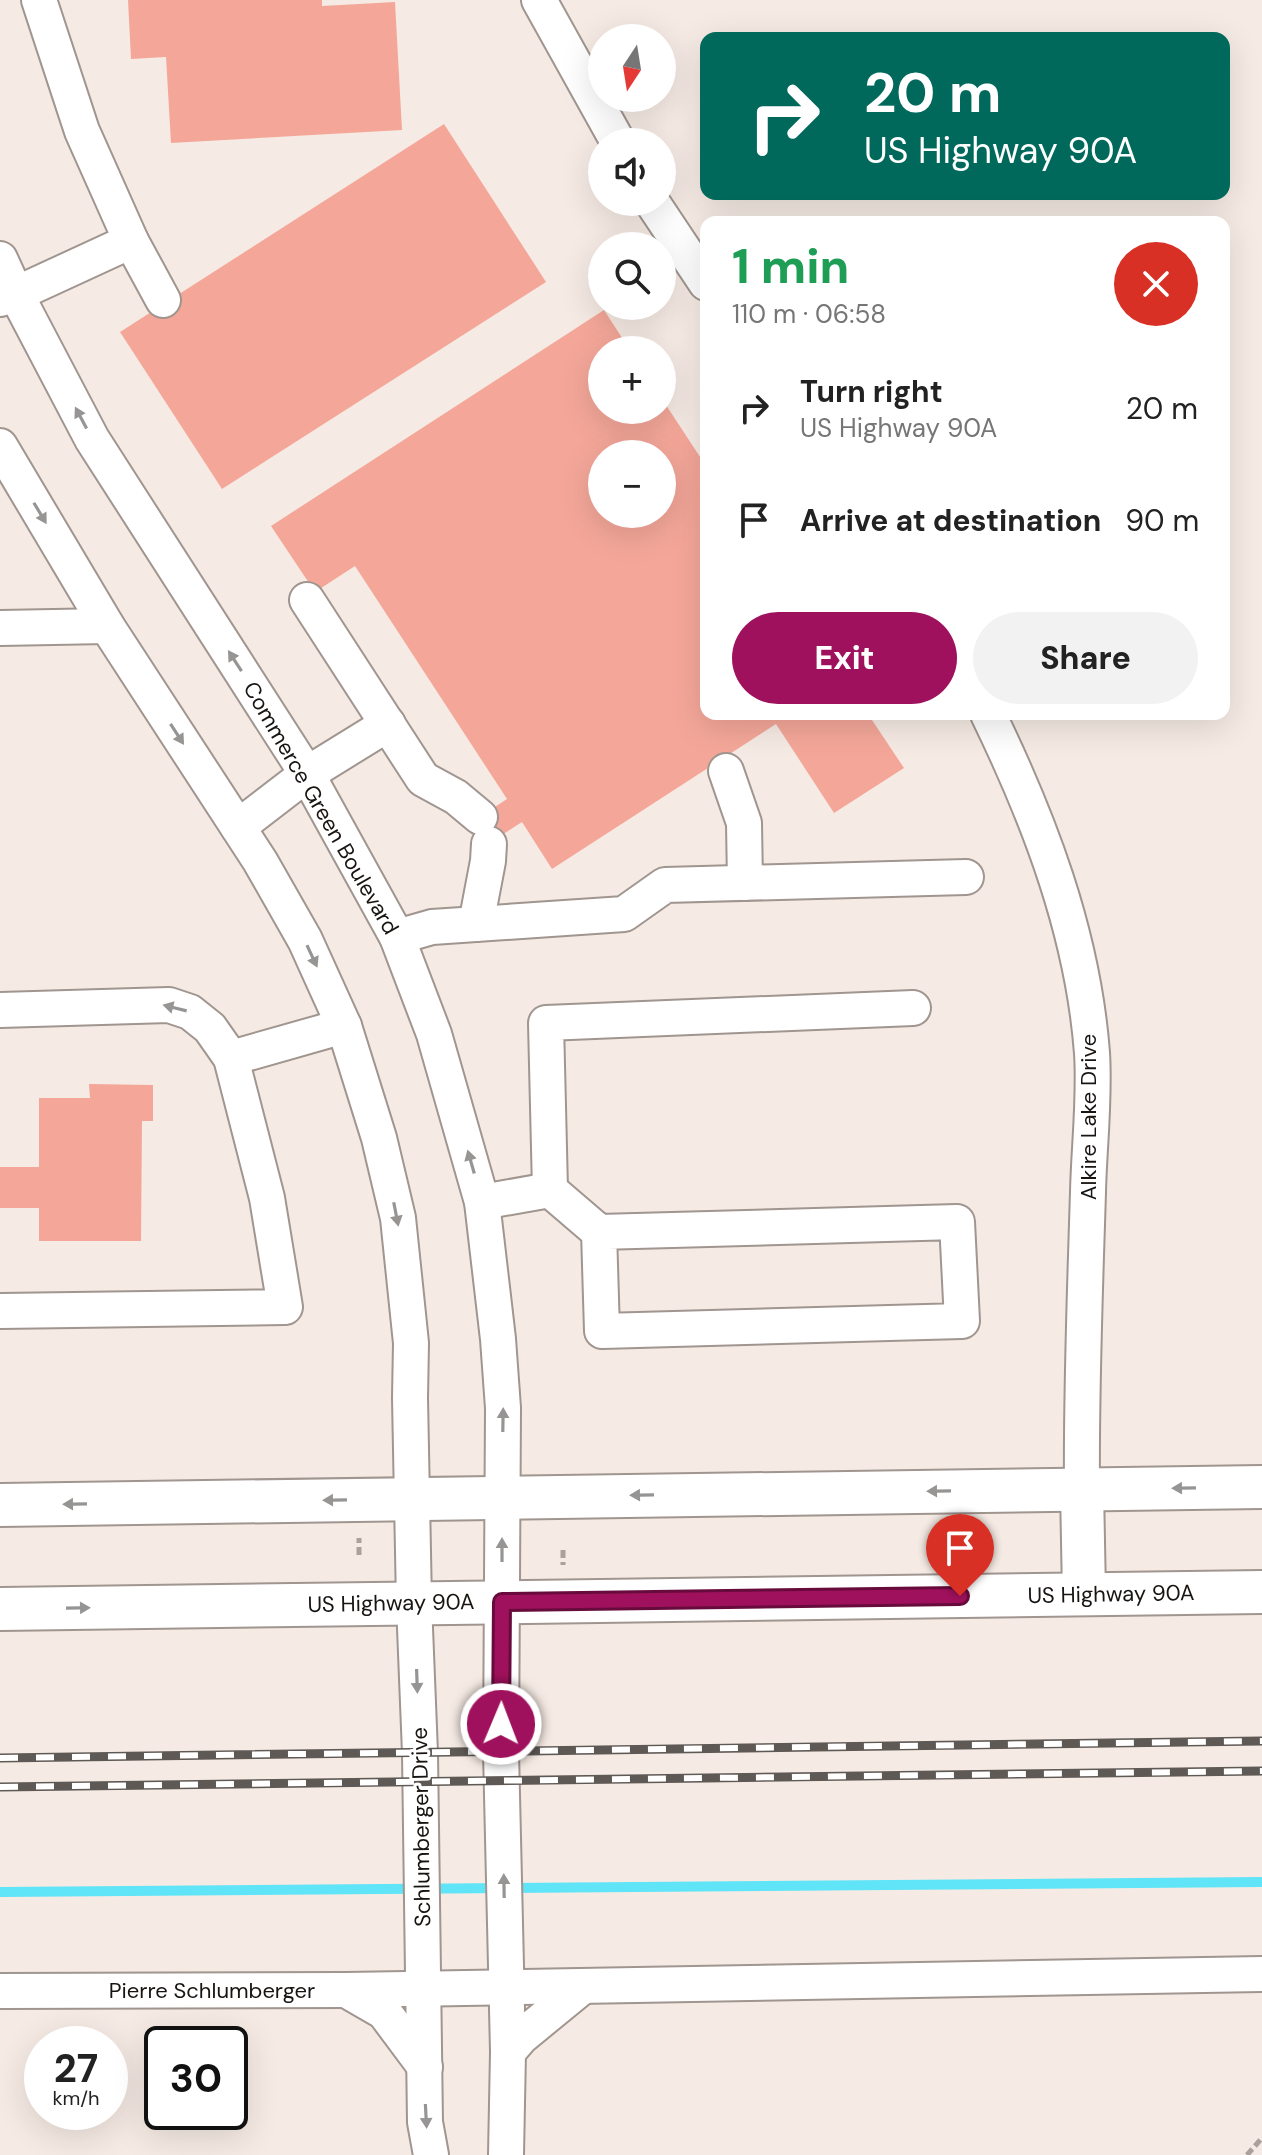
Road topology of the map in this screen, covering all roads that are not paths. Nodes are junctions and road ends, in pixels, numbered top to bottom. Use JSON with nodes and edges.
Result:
{"nodes":[{"id":1,"x":39,"y":0,"type":"edge"},
{"id":2,"x":539,"y":0,"type":"edge"},
{"id":3,"x":610,"y":128,"type":"edge"},
{"id":4,"x":661,"y":216,"type":"edge"},
{"id":5,"x":131,"y":241,"type":"junction"},
{"id":6,"x":0,"y":259,"type":"edge"},
{"id":7,"x":700,"y":274,"type":"edge"},
{"id":8,"x":8,"y":296,"type":"edge"},
{"id":9,"x":163,"y":300,"type":"dead end"},
{"id":10,"x":0,"y":446,"type":"edge"},
{"id":11,"x":307,"y":600,"type":"dead end"},
{"id":12,"x":107,"y":626,"type":"junction"},
{"id":13,"x":0,"y":628,"type":"edge"},
{"id":14,"x":991,"y":720,"type":"edge"},
{"id":15,"x":388,"y":724,"type":"junction"},
{"id":16,"x":726,"y":771,"type":"dead end"},
{"id":17,"x":307,"y":774,"type":"junction"},
{"id":18,"x":238,"y":827,"type":"junction"},
{"id":19,"x":966,"y":877,"type":"dead end"},
{"id":20,"x":745,"y":883,"type":"junction"},
{"id":21,"x":476,"y":924,"type":"junction"},
{"id":22,"x":397,"y":937,"type":"junction"},
{"id":23,"x":913,"y":1008,"type":"dead end"},
{"id":24,"x":0,"y":1010,"type":"edge"},
{"id":25,"x":344,"y":1026,"type":"junction"},
{"id":26,"x":231,"y":1058,"type":"junction"},
{"id":27,"x":550,"y":1190,"type":"junction"},
{"id":28,"x":482,"y":1202,"type":"junction"},
{"id":29,"x":599,"y":1232,"type":"junction"},
{"id":30,"x":0,"y":1311,"type":"edge"},
{"id":31,"x":1262,"y":1487,"type":"edge"},
{"id":32,"x":1082,"y":1489,"type":"junction"},
{"id":33,"x":502,"y":1498,"type":"junction"},
{"id":34,"x":413,"y":1499,"type":"junction"},
{"id":35,"x":0,"y":1505,"type":"edge"},
{"id":36,"x":1262,"y":1592,"type":"edge"},
{"id":37,"x":1084,"y":1594,"type":"junction"},
{"id":38,"x":502,"y":1602,"type":"junction"},
{"id":39,"x":414,"y":1603,"type":"junction"},
{"id":40,"x":0,"y":1609,"type":"edge"},
{"id":41,"x":1262,"y":1974,"type":"edge"},
{"id":42,"x":582,"y":1987,"type":"junction"},
{"id":43,"x":505,"y":1988,"type":"junction"},
{"id":44,"x":424,"y":1989,"type":"junction"},
{"id":45,"x":346,"y":1990,"type":"junction"},
{"id":46,"x":0,"y":1991,"type":"edge"},
{"id":47,"x":508,"y":2052,"type":"junction"},
{"id":48,"x":425,"y":2067,"type":"junction"},
{"id":49,"x":431,"y":2155,"type":"edge"},
{"id":50,"x":506,"y":2155,"type":"edge"}],
"edges":[{"from":1,"to":5,"type":"street"},
{"from":2,"to":3,"type":"street"},
{"from":4,"to":7,"type":"street"},
{"from":5,"to":8,"type":"street"},
{"from":5,"to":9,"type":"street"},
{"from":6,"to":8,"type":"street","name":"Commerce Green Boulevard"},
{"from":17,"to":8,"type":"street","name":"Commerce Green Boulevard","one_way":true},
{"from":10,"to":12,"type":"street","one_way":true},
{"from":11,"to":15,"type":"street"},
{"from":12,"to":13,"type":"street"},
{"from":12,"to":18,"type":"street","one_way":true},
{"from":14,"to":32,"type":"street","name":"Alkire Lake Drive"},
{"from":15,"to":17,"type":"street"},
{"from":15,"to":21,"type":"street"},
{"from":16,"to":20,"type":"street"},
{"from":17,"to":18,"type":"street"},
{"from":17,"to":22,"type":"street","name":"Commerce Green Boulevard"},
{"from":18,"to":25,"type":"street","one_way":true},
{"from":19,"to":20,"type":"street"},
{"from":20,"to":21,"type":"street"},
{"from":21,"to":22,"type":"street"},
{"from":28,"to":22,"type":"street","name":"Commerce Green Boulevard","one_way":true},
{"from":23,"to":27,"type":"street"},
{"from":26,"to":24,"type":"street","one_way":true},
{"from":25,"to":26,"type":"street"},
{"from":25,"to":34,"type":"street","one_way":true},
{"from":26,"to":30,"type":"street"},
{"from":27,"to":28,"type":"street"},
{"from":27,"to":29,"type":"street"},
{"from":33,"to":28,"type":"street","name":"Commerce Green Boulevard","one_way":true},
{"from":29,"to":29,"type":"street"},
{"from":31,"to":32,"type":"main road","one_way":true},
{"from":32,"to":33,"type":"main road","one_way":true},
{"from":32,"to":37,"type":"main road"},
{"from":33,"to":34,"type":"main road"},
{"from":38,"to":33,"type":"street","name":"Commerce Green Boulevard","one_way":true},
{"from":34,"to":35,"type":"main road","one_way":true},
{"from":34,"to":39,"type":"street","name":"Schlumberger Drive"},
{"from":36,"to":37,"type":"main road","name":"US Highway 90A"},
{"from":37,"to":38,"type":"main road","name":"US Highway 90A"},
{"from":38,"to":39,"type":"main road","name":"US Highway 90A"},
{"from":43,"to":38,"type":"street","one_way":true},
{"from":40,"to":39,"type":"main road","name":"US Highway 90A","one_way":true},
{"from":39,"to":44,"type":"street","name":"Schlumberger Drive","one_way":true},
{"from":41,"to":42,"type":"street","name":"Pierre Schlumberger"},
{"from":42,"to":43,"type":"street","name":"Pierre Schlumberger"},
{"from":42,"to":47,"type":"street"},
{"from":43,"to":44,"type":"street","name":"Pierre Schlumberger"},
{"from":43,"to":47,"type":"street"},
{"from":44,"to":45,"type":"street","name":"Pierre Schlumberger"},
{"from":44,"to":48,"type":"street","name":"Schlumberger Drive"},
{"from":45,"to":46,"type":"street","name":"Pierre Schlumberger"},
{"from":45,"to":48,"type":"street"},
{"from":47,"to":50,"type":"street"},
{"from":48,"to":49,"type":"street","name":"Schlumberger Drive","one_way":true}]}
